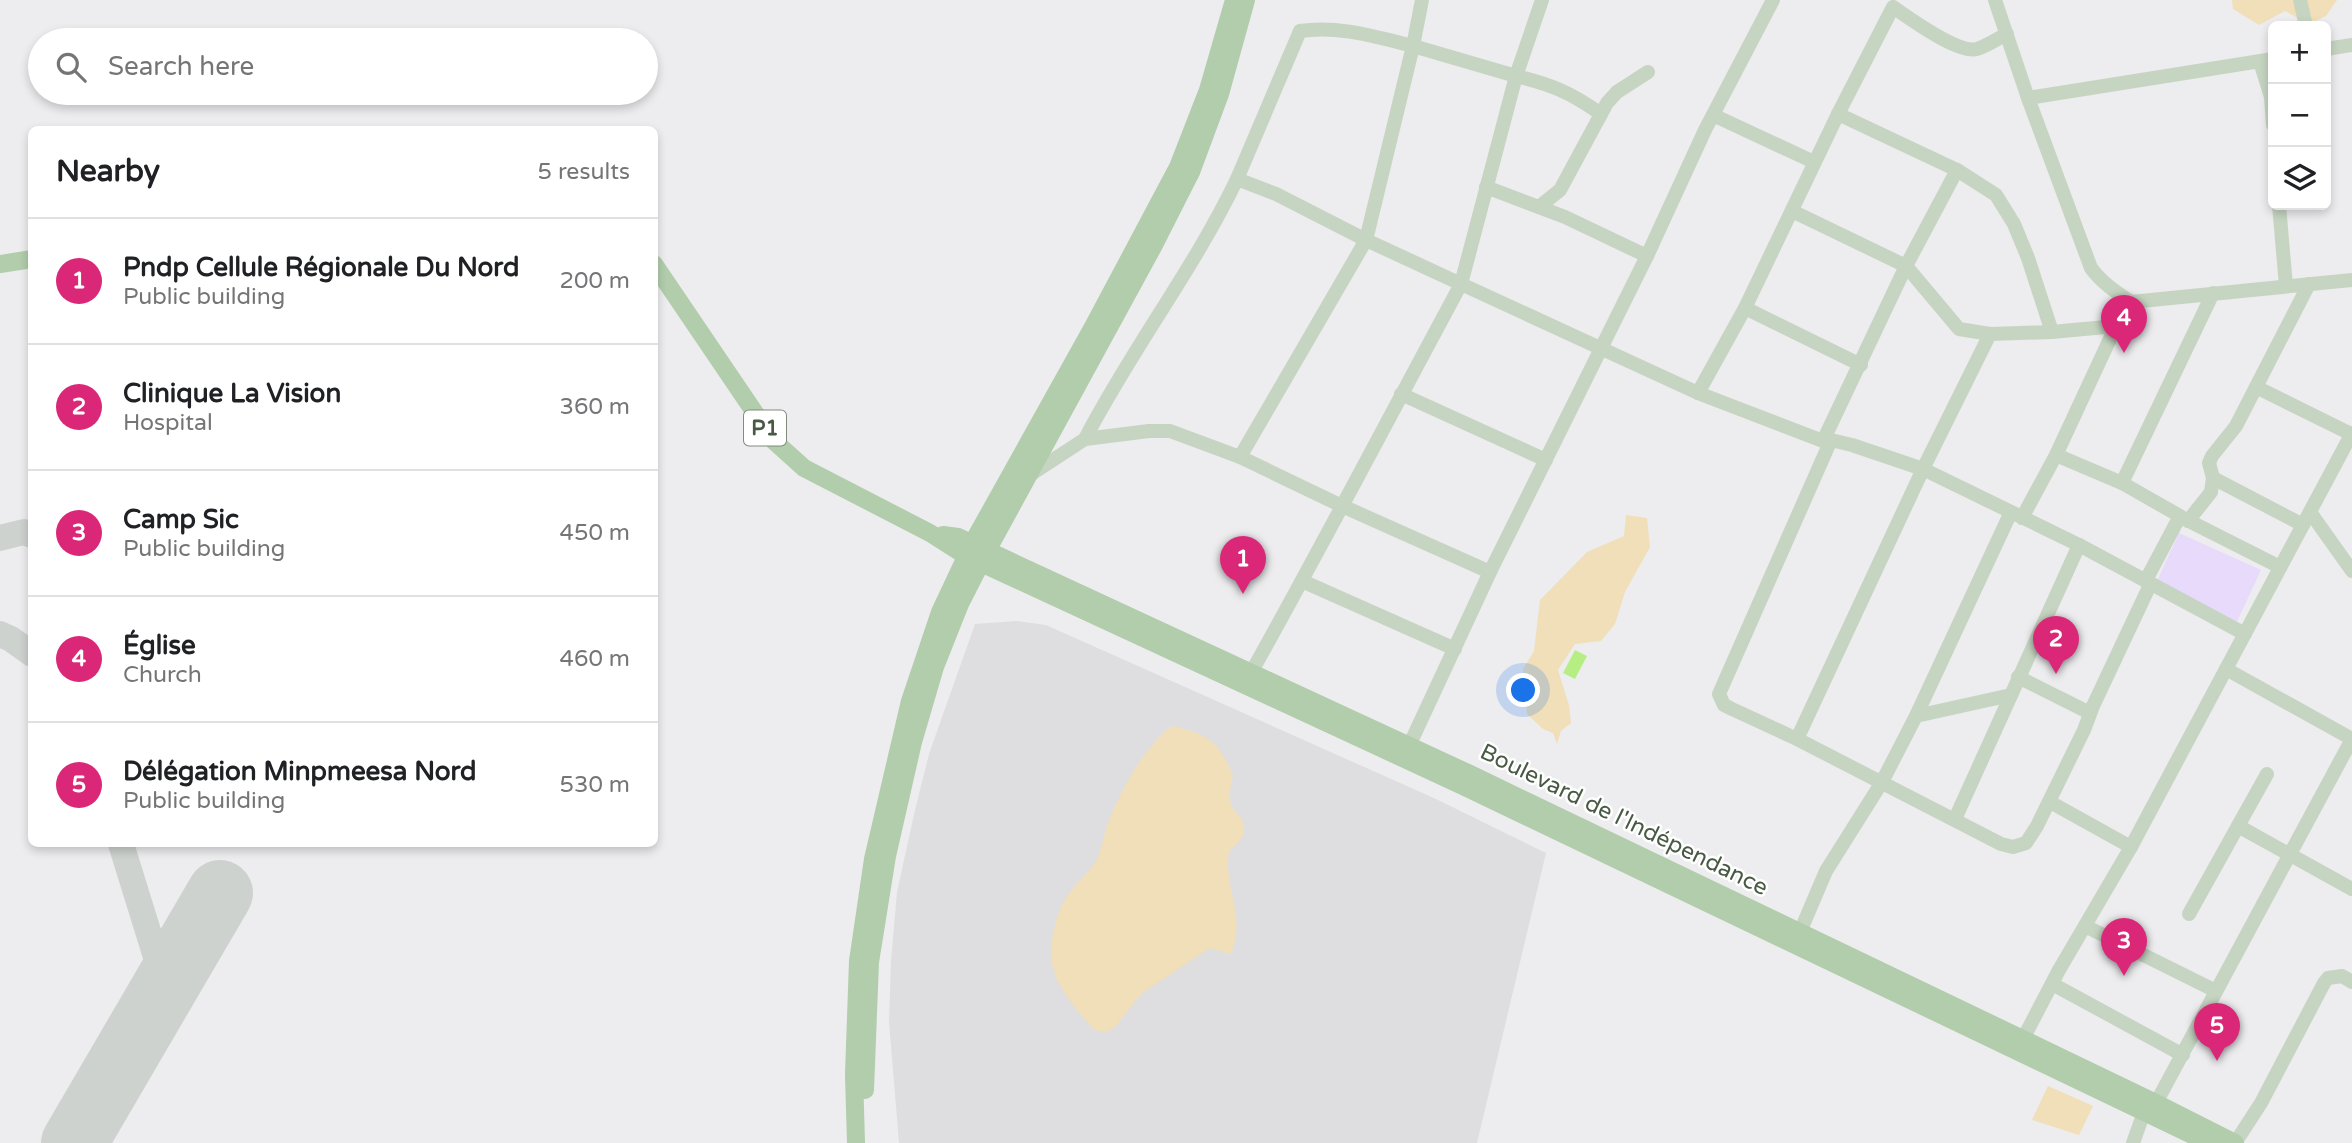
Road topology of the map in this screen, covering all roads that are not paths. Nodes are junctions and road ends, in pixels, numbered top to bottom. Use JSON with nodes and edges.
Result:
{"nodes":[{"id":1,"x":1234,"y":0,"type":"edge"},
{"id":2,"x":1246,"y":0,"type":"edge"},
{"id":3,"x":1422,"y":0,"type":"edge"},
{"id":4,"x":1542,"y":0,"type":"edge"},
{"id":5,"x":1773,"y":0,"type":"edge"},
{"id":6,"x":1995,"y":0,"type":"edge"},
{"id":7,"x":2300,"y":0,"type":"edge"},
{"id":8,"x":1894,"y":3,"type":"edge"},
{"id":9,"x":2305,"y":21,"type":"edge"},
{"id":10,"x":2007,"y":34,"type":"junction"},
{"id":11,"x":2352,"y":45,"type":"edge"},
{"id":12,"x":1413,"y":46,"type":"junction"},
{"id":13,"x":2331,"y":48,"type":"edge"},
{"id":14,"x":2267,"y":61,"type":"edge"},
{"id":15,"x":1648,"y":72,"type":"dead end"},
{"id":16,"x":1516,"y":76,"type":"junction"},
{"id":17,"x":2270,"y":84,"type":"edge"},
{"id":18,"x":2028,"y":98,"type":"junction"},
{"id":19,"x":1601,"y":114,"type":"junction"},
{"id":20,"x":1838,"y":114,"type":"junction"},
{"id":21,"x":1713,"y":115,"type":"junction"},
{"id":22,"x":1814,"y":162,"type":"junction"},
{"id":23,"x":1957,"y":170,"type":"junction"},
{"id":24,"x":1237,"y":178,"type":"junction"},
{"id":25,"x":1486,"y":187,"type":"junction"},
{"id":26,"x":1539,"y":207,"type":"junction"},
{"id":27,"x":2279,"y":210,"type":"edge"},
{"id":28,"x":1793,"y":211,"type":"junction"},
{"id":29,"x":1366,"y":240,"type":"junction"},
{"id":30,"x":1647,"y":256,"type":"junction"},
{"id":31,"x":28,"y":260,"type":"edge"},
{"id":32,"x":0,"y":264,"type":"edge"},
{"id":33,"x":1906,"y":266,"type":"junction"},
{"id":34,"x":658,"y":270,"type":"edge"},
{"id":35,"x":2352,"y":280,"type":"edge"},
{"id":36,"x":1461,"y":284,"type":"junction"},
{"id":37,"x":2309,"y":284,"type":"junction"},
{"id":38,"x":2286,"y":286,"type":"junction"},
{"id":39,"x":2213,"y":293,"type":"junction"},
{"id":40,"x":2131,"y":302,"type":"junction"},
{"id":41,"x":1745,"y":308,"type":"junction"},
{"id":42,"x":2116,"y":326,"type":"junction"},
{"id":43,"x":2052,"y":332,"type":"junction"},
{"id":44,"x":1990,"y":334,"type":"junction"},
{"id":45,"x":1602,"y":347,"type":"junction"},
{"id":46,"x":1861,"y":365,"type":"junction"},
{"id":47,"x":2256,"y":387,"type":"junction"},
{"id":48,"x":1698,"y":393,"type":"junction"},
{"id":49,"x":1401,"y":394,"type":"junction"},
{"id":50,"x":2352,"y":433,"type":"edge"},
{"id":51,"x":1085,"y":439,"type":"junction"},
{"id":52,"x":1827,"y":441,"type":"junction"},
{"id":53,"x":2056,"y":455,"type":"junction"},
{"id":54,"x":1240,"y":457,"type":"junction"},
{"id":55,"x":1546,"y":460,"type":"junction"},
{"id":56,"x":1923,"y":469,"type":"junction"},
{"id":57,"x":1027,"y":477,"type":"junction"},
{"id":58,"x":2213,"y":478,"type":"junction"},
{"id":59,"x":2122,"y":483,"type":"junction"},
{"id":60,"x":1340,"y":505,"type":"junction"},
{"id":61,"x":2017,"y":515,"type":"junction"},
{"id":62,"x":2306,"y":518,"type":"junction"},
{"id":63,"x":2184,"y":519,"type":"junction"},
{"id":64,"x":2078,"y":545,"type":"junction"},
{"id":65,"x":977,"y":553,"type":"junction"},
{"id":66,"x":2280,"y":567,"type":"junction"},
{"id":67,"x":2352,"y":571,"type":"edge"},
{"id":68,"x":1003,"y":572,"type":"junction"},
{"id":69,"x":1490,"y":572,"type":"junction"},
{"id":70,"x":1302,"y":581,"type":"junction"},
{"id":71,"x":971,"y":582,"type":"junction"},
{"id":72,"x":2148,"y":583,"type":"junction"},
{"id":73,"x":2245,"y":634,"type":"junction"},
{"id":74,"x":1454,"y":649,"type":"junction"},
{"id":75,"x":2226,"y":669,"type":"junction"},
{"id":76,"x":1251,"y":673,"type":"junction"},
{"id":77,"x":2018,"y":677,"type":"junction"},
{"id":78,"x":2011,"y":695,"type":"junction"},
{"id":79,"x":2090,"y":713,"type":"junction"},
{"id":80,"x":1916,"y":716,"type":"junction"},
{"id":81,"x":1797,"y":739,"type":"junction"},
{"id":82,"x":1409,"y":746,"type":"junction"},
{"id":83,"x":2267,"y":774,"type":"dead end"},
{"id":84,"x":1882,"y":782,"type":"junction"},
{"id":85,"x":2050,"y":802,"type":"junction"},
{"id":86,"x":1955,"y":819,"type":"junction"},
{"id":87,"x":2238,"y":827,"type":"junction"},
{"id":88,"x":2131,"y":847,"type":"junction"},
{"id":89,"x":2290,"y":855,"type":"junction"},
{"id":90,"x":2352,"y":890,"type":"edge"},
{"id":91,"x":2189,"y":914,"type":"dead end"},
{"id":92,"x":2085,"y":926,"type":"junction"},
{"id":93,"x":1800,"y":932,"type":"junction"},
{"id":94,"x":2352,"y":982,"type":"edge"},
{"id":95,"x":2056,"y":986,"type":"dead end"},
{"id":96,"x":2216,"y":991,"type":"junction"},
{"id":97,"x":2023,"y":1039,"type":"junction"},
{"id":98,"x":2183,"y":1055,"type":"junction"},
{"id":99,"x":2150,"y":1108,"type":"junction"},
{"id":100,"x":856,"y":1143,"type":"edge"},
{"id":101,"x":868,"y":1143,"type":"edge"},
{"id":102,"x":2133,"y":1143,"type":"edge"},
{"id":103,"x":2209,"y":1143,"type":"edge"},
{"id":104,"x":2235,"y":1143,"type":"edge"}],
"edges":[{"from":1,"to":65,"type":"main road"},
{"from":2,"to":57,"type":"main road"},
{"from":3,"to":12,"type":"street"},
{"from":4,"to":16,"type":"street"},
{"from":5,"to":21,"type":"street"},
{"from":6,"to":10,"type":"street"},
{"from":7,"to":9,"type":"street"},
{"from":8,"to":10,"type":"street"},
{"from":8,"to":20,"type":"street"},
{"from":10,"to":18,"type":"street"},
{"from":11,"to":13,"type":"street"},
{"from":12,"to":16,"type":"street"},
{"from":12,"to":24,"type":"street"},
{"from":12,"to":29,"type":"street"},
{"from":14,"to":17,"type":"street"},
{"from":14,"to":18,"type":"street"},
{"from":15,"to":19,"type":"street"},
{"from":16,"to":19,"type":"street"},
{"from":16,"to":25,"type":"street"},
{"from":18,"to":40,"type":"street"},
{"from":19,"to":26,"type":"street"},
{"from":20,"to":22,"type":"street"},
{"from":20,"to":23,"type":"street"},
{"from":21,"to":22,"type":"street"},
{"from":21,"to":30,"type":"street"},
{"from":22,"to":28,"type":"street"},
{"from":23,"to":33,"type":"street"},
{"from":23,"to":43,"type":"street"},
{"from":24,"to":29,"type":"street"},
{"from":24,"to":51,"type":"street"},
{"from":25,"to":26,"type":"street"},
{"from":25,"to":36,"type":"street"},
{"from":26,"to":30,"type":"street"},
{"from":27,"to":38,"type":"street"},
{"from":28,"to":33,"type":"street"},
{"from":28,"to":41,"type":"street"},
{"from":29,"to":36,"type":"street"},
{"from":29,"to":54,"type":"street"},
{"from":30,"to":45,"type":"street"},
{"from":31,"to":32,"type":"main road"},
{"from":33,"to":44,"type":"street"},
{"from":33,"to":46,"type":"street"},
{"from":34,"to":65,"type":"main road","number":"P1"},
{"from":35,"to":37,"type":"street"},
{"from":36,"to":45,"type":"street"},
{"from":36,"to":49,"type":"street"},
{"from":37,"to":38,"type":"street"},
{"from":37,"to":47,"type":"street"},
{"from":38,"to":39,"type":"street"},
{"from":39,"to":40,"type":"street"},
{"from":39,"to":59,"type":"street"},
{"from":40,"to":42,"type":"street"},
{"from":41,"to":46,"type":"street"},
{"from":41,"to":48,"type":"street"},
{"from":42,"to":43,"type":"street"},
{"from":42,"to":53,"type":"street"},
{"from":43,"to":44,"type":"street"},
{"from":44,"to":56,"type":"street"},
{"from":45,"to":48,"type":"street"},
{"from":45,"to":55,"type":"street"},
{"from":46,"to":52,"type":"street"},
{"from":47,"to":50,"type":"street"},
{"from":47,"to":58,"type":"street"},
{"from":48,"to":52,"type":"street"},
{"from":49,"to":55,"type":"street"},
{"from":49,"to":60,"type":"street"},
{"from":50,"to":62,"type":"street"},
{"from":51,"to":54,"type":"street"},
{"from":51,"to":57,"type":"street"},
{"from":52,"to":56,"type":"street"},
{"from":52,"to":81,"type":"street"},
{"from":53,"to":59,"type":"street"},
{"from":53,"to":61,"type":"street"},
{"from":54,"to":60,"type":"street"},
{"from":55,"to":69,"type":"street"},
{"from":56,"to":61,"type":"street"},
{"from":56,"to":81,"type":"street"},
{"from":57,"to":65,"type":"main road"},
{"from":58,"to":62,"type":"street"},
{"from":58,"to":63,"type":"street"},
{"from":59,"to":63,"type":"street"},
{"from":60,"to":69,"type":"street"},
{"from":60,"to":70,"type":"street"},
{"from":61,"to":64,"type":"street"},
{"from":61,"to":80,"type":"street"},
{"from":62,"to":66,"type":"street"},
{"from":62,"to":67,"type":"street"},
{"from":63,"to":66,"type":"street"},
{"from":63,"to":72,"type":"street"},
{"from":64,"to":72,"type":"street"},
{"from":64,"to":77,"type":"street"},
{"from":65,"to":68,"type":"main road","name":"Boulevard de l'Indépendance"},
{"from":65,"to":71,"type":"main road"},
{"from":65,"to":76,"type":"main road","name":"Boulevard de l'Indépendance"},
{"from":65,"to":100,"type":"main road"},
{"from":66,"to":73,"type":"street"},
{"from":68,"to":71,"type":"main road"},
{"from":68,"to":99,"type":"main road","name":"Boulevard de l'Indépendance"},
{"from":69,"to":74,"type":"street"},
{"from":70,"to":74,"type":"street"},
{"from":70,"to":76,"type":"street"},
{"from":71,"to":101,"type":"main road"},
{"from":72,"to":73,"type":"street"},
{"from":72,"to":79,"type":"street"},
{"from":73,"to":75,"type":"street"},
{"from":74,"to":82,"type":"street"},
{"from":75,"to":88,"type":"street"},
{"from":75,"to":89,"type":"street"},
{"from":76,"to":82,"type":"main road","name":"Boulevard de l'Indépendance"},
{"from":77,"to":78,"type":"street"},
{"from":77,"to":79,"type":"street"},
{"from":78,"to":80,"type":"street"},
{"from":78,"to":86,"type":"street"},
{"from":79,"to":85,"type":"street"},
{"from":80,"to":84,"type":"street"},
{"from":81,"to":84,"type":"street"},
{"from":82,"to":93,"type":"main road","name":"Boulevard de l'Indépendance"},
{"from":83,"to":87,"type":"street"},
{"from":84,"to":86,"type":"street"},
{"from":84,"to":93,"type":"street"},
{"from":85,"to":86,"type":"street"},
{"from":85,"to":88,"type":"street"},
{"from":87,"to":89,"type":"street"},
{"from":87,"to":91,"type":"street"},
{"from":88,"to":92,"type":"street"},
{"from":89,"to":90,"type":"street"},
{"from":89,"to":96,"type":"street"},
{"from":92,"to":96,"type":"street"},
{"from":92,"to":97,"type":"street"},
{"from":93,"to":97,"type":"main road","name":"Boulevard de l'Indépendance"},
{"from":94,"to":104,"type":"street"},
{"from":95,"to":98,"type":"street"},
{"from":96,"to":98,"type":"street"},
{"from":97,"to":99,"type":"main road","name":"Boulevard de l'Indépendance"},
{"from":98,"to":99,"type":"street"},
{"from":99,"to":102,"type":"street"},
{"from":99,"to":103,"type":"main road","name":"Boulevard de l'Indépendance"},
{"from":99,"to":104,"type":"main road","name":"Boulevard de l'Indépendance"}]}
